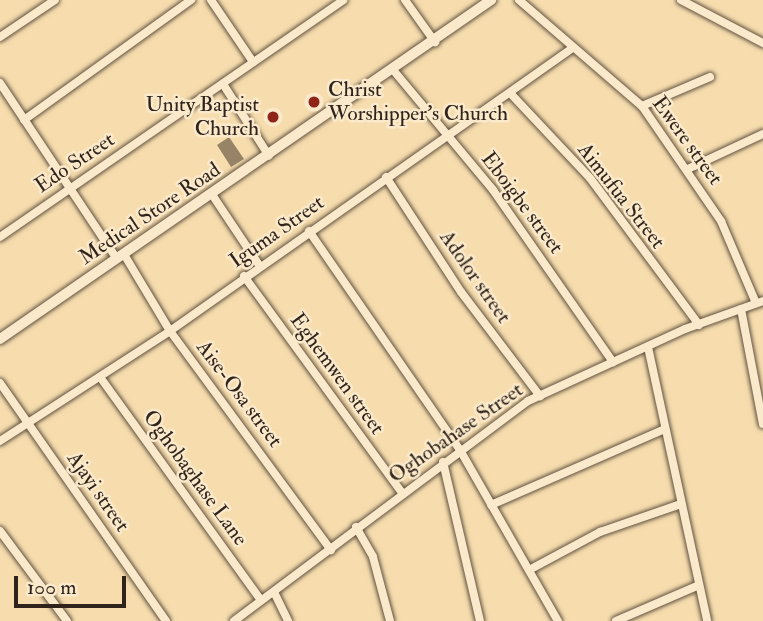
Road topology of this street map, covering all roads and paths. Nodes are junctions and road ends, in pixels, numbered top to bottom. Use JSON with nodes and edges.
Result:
{"nodes":[{"id":1,"x":55,"y":0,"type":"edge"},
{"id":2,"x":191,"y":0,"type":"edge"},
{"id":3,"x":211,"y":0,"type":"edge"},
{"id":4,"x":343,"y":0,"type":"edge"},
{"id":5,"x":405,"y":0,"type":"edge"},
{"id":6,"x":519,"y":0,"type":"edge"},
{"id":7,"x":681,"y":0,"type":"edge"},
{"id":8,"x":485,"y":2,"type":"edge"},
{"id":9,"x":0,"y":37,"type":"edge"},
{"id":10,"x":435,"y":42,"type":"junction"},
{"id":11,"x":763,"y":43,"type":"edge"},
{"id":12,"x":572,"y":48,"type":"junction"},
{"id":13,"x":253,"y":62,"type":"junction"},
{"id":14,"x":394,"y":71,"type":"junction"},
{"id":15,"x":710,"y":77,"type":"dead end"},
{"id":16,"x":0,"y":83,"type":"edge"},
{"id":17,"x":223,"y":84,"type":"junction"},
{"id":18,"x":511,"y":94,"type":"junction"},
{"id":19,"x":642,"y":106,"type":"junction"},
{"id":20,"x":24,"y":120,"type":"junction"},
{"id":21,"x":447,"y":134,"type":"junction"},
{"id":22,"x":763,"y":134,"type":"edge"},
{"id":23,"x":269,"y":156,"type":"junction"},
{"id":24,"x":688,"y":169,"type":"junction"},
{"id":25,"x":386,"y":177,"type":"junction"},
{"id":26,"x":68,"y":189,"type":"junction"},
{"id":27,"x":213,"y":196,"type":"junction"},
{"id":28,"x":309,"y":230,"type":"junction"},
{"id":29,"x":0,"y":237,"type":"edge"},
{"id":30,"x":121,"y":258,"type":"junction"},
{"id":31,"x":260,"y":265,"type":"junction"},
{"id":32,"x":244,"y":276,"type":"junction"},
{"id":33,"x":760,"y":302,"type":"edge"},
{"id":34,"x":741,"y":309,"type":"junction"},
{"id":35,"x":698,"y":325,"type":"junction"},
{"id":36,"x":170,"y":331,"type":"junction"},
{"id":37,"x":0,"y":339,"type":"edge"},
{"id":38,"x":648,"y":346,"type":"junction"},
{"id":39,"x":613,"y":362,"type":"junction"},
{"id":40,"x":100,"y":377,"type":"junction"},
{"id":41,"x":0,"y":383,"type":"edge"},
{"id":42,"x":540,"y":396,"type":"junction"},
{"id":43,"x":29,"y":422,"type":"junction"},
{"id":44,"x":763,"y":424,"type":"edge"},
{"id":45,"x":665,"y":429,"type":"junction"},
{"id":46,"x":0,"y":441,"type":"edge"},
{"id":47,"x":460,"y":450,"type":"junction"},
{"id":48,"x":443,"y":461,"type":"junction"},
{"id":49,"x":402,"y":493,"type":"junction"},
{"id":50,"x":681,"y":504,"type":"junction"},
{"id":51,"x":491,"y":505,"type":"junction"},
{"id":52,"x":356,"y":527,"type":"junction"},
{"id":53,"x":0,"y":530,"type":"edge"},
{"id":54,"x":331,"y":550,"type":"junction"},
{"id":55,"x":529,"y":570,"type":"junction"},
{"id":56,"x":699,"y":585,"type":"junction"},
{"id":57,"x":274,"y":592,"type":"junction"},
{"id":58,"x":261,"y":600,"type":"junction"},
{"id":59,"x":67,"y":621,"type":"edge"},
{"id":60,"x":166,"y":621,"type":"edge"},
{"id":61,"x":234,"y":621,"type":"edge"},
{"id":62,"x":288,"y":621,"type":"edge"},
{"id":63,"x":390,"y":621,"type":"edge"},
{"id":64,"x":480,"y":621,"type":"edge"},
{"id":65,"x":558,"y":621,"type":"edge"},
{"id":66,"x":616,"y":621,"type":"edge"},
{"id":67,"x":707,"y":621,"type":"edge"}],
"edges":[{"from":1,"to":9,"type":"street"},
{"from":2,"to":20,"type":"street"},
{"from":3,"to":13,"type":"street"},
{"from":4,"to":13,"type":"street","name":"Edo Street"},
{"from":5,"to":10,"type":"street"},
{"from":6,"to":12,"type":"street","name":"Ewere street"},
{"from":7,"to":11,"type":"street"},
{"from":8,"to":10,"type":"street","name":"Medical Store Road"},
{"from":10,"to":14,"type":"street","name":"Medical Store Road"},
{"from":12,"to":18,"type":"street","name":"Iguma Street"},
{"from":12,"to":19,"type":"street","name":"Ewere street"},
{"from":13,"to":17,"type":"street","name":"Edo Street"},
{"from":14,"to":21,"type":"street","name":"Eboigbe street"},
{"from":14,"to":23,"type":"street","name":"Medical Store Road"},
{"from":15,"to":19,"type":"street"},
{"from":16,"to":20,"type":"street","name":"Aise-Osa street"},
{"from":17,"to":23,"type":"street"},
{"from":17,"to":26,"type":"street","name":"Edo Street"},
{"from":18,"to":21,"type":"street","name":"Iguma Street"},
{"from":18,"to":35,"type":"street","name":"Aimufua Street"},
{"from":19,"to":24,"type":"street","name":"Ewere street"},
{"from":20,"to":26,"type":"street","name":"Aise-Osa street"},
{"from":21,"to":25,"type":"street","name":"Iguma Street"},
{"from":21,"to":39,"type":"street","name":"Eboigbe street"},
{"from":22,"to":24,"type":"street"},
{"from":23,"to":27,"type":"street","name":"Medical Store Road"},
{"from":24,"to":33,"type":"street","name":"Ewere street"},
{"from":25,"to":28,"type":"street","name":"Iguma Street"},
{"from":25,"to":42,"type":"street","name":"Adolor street"},
{"from":26,"to":29,"type":"street","name":"Edo Street"},
{"from":26,"to":30,"type":"street","name":"Aise-Osa street"},
{"from":27,"to":30,"type":"street","name":"Medical Store Road"},
{"from":27,"to":31,"type":"street"},
{"from":28,"to":31,"type":"street","name":"Iguma Street"},
{"from":28,"to":47,"type":"street"},
{"from":30,"to":36,"type":"street","name":"Aise-Osa street"},
{"from":30,"to":37,"type":"street","name":"Medical Store Road"},
{"from":31,"to":32,"type":"street","name":"Iguma Street"},
{"from":32,"to":36,"type":"street","name":"Iguma Street"},
{"from":32,"to":49,"type":"street","name":"Eghemwen street"},
{"from":33,"to":34,"type":"street","name":"Oghobahase Street"},
{"from":34,"to":35,"type":"street","name":"Oghobahase Street"},
{"from":34,"to":44,"type":"street"},
{"from":35,"to":38,"type":"street","name":"Oghobahase Street"},
{"from":36,"to":40,"type":"street","name":"Iguma Street"},
{"from":36,"to":54,"type":"street","name":"Aise-Osa street"},
{"from":38,"to":39,"type":"street","name":"Oghobahase Street"},
{"from":38,"to":45,"type":"street"},
{"from":39,"to":42,"type":"street","name":"Oghobahase Street"},
{"from":40,"to":43,"type":"street","name":"Iguma Street"},
{"from":40,"to":58,"type":"street","name":"Oghobaghase Lane"},
{"from":41,"to":43,"type":"street","name":"Ajayi street"},
{"from":42,"to":47,"type":"street","name":"Oghobahase Street"},
{"from":43,"to":46,"type":"street","name":"Iguma Street"},
{"from":43,"to":60,"type":"street","name":"Ajayi street"},
{"from":45,"to":50,"type":"street"},
{"from":45,"to":51,"type":"street"},
{"from":47,"to":48,"type":"street","name":"Oghobahase Street"},
{"from":47,"to":51,"type":"street"},
{"from":48,"to":49,"type":"street","name":"Oghobahase Street"},
{"from":48,"to":64,"type":"street"},
{"from":49,"to":52,"type":"street","name":"Oghobahase Street"},
{"from":50,"to":55,"type":"street"},
{"from":50,"to":56,"type":"street"},
{"from":51,"to":55,"type":"street"},
{"from":52,"to":54,"type":"street","name":"Oghobahase Street"},
{"from":52,"to":63,"type":"street"},
{"from":53,"to":59,"type":"street"},
{"from":54,"to":57,"type":"street","name":"Oghobahase Street"},
{"from":55,"to":65,"type":"street"},
{"from":56,"to":66,"type":"street"},
{"from":56,"to":67,"type":"street"},
{"from":57,"to":58,"type":"street","name":"Oghobahase Street"},
{"from":57,"to":62,"type":"street"},
{"from":58,"to":61,"type":"street","name":"Oghobahase Street"}]}
